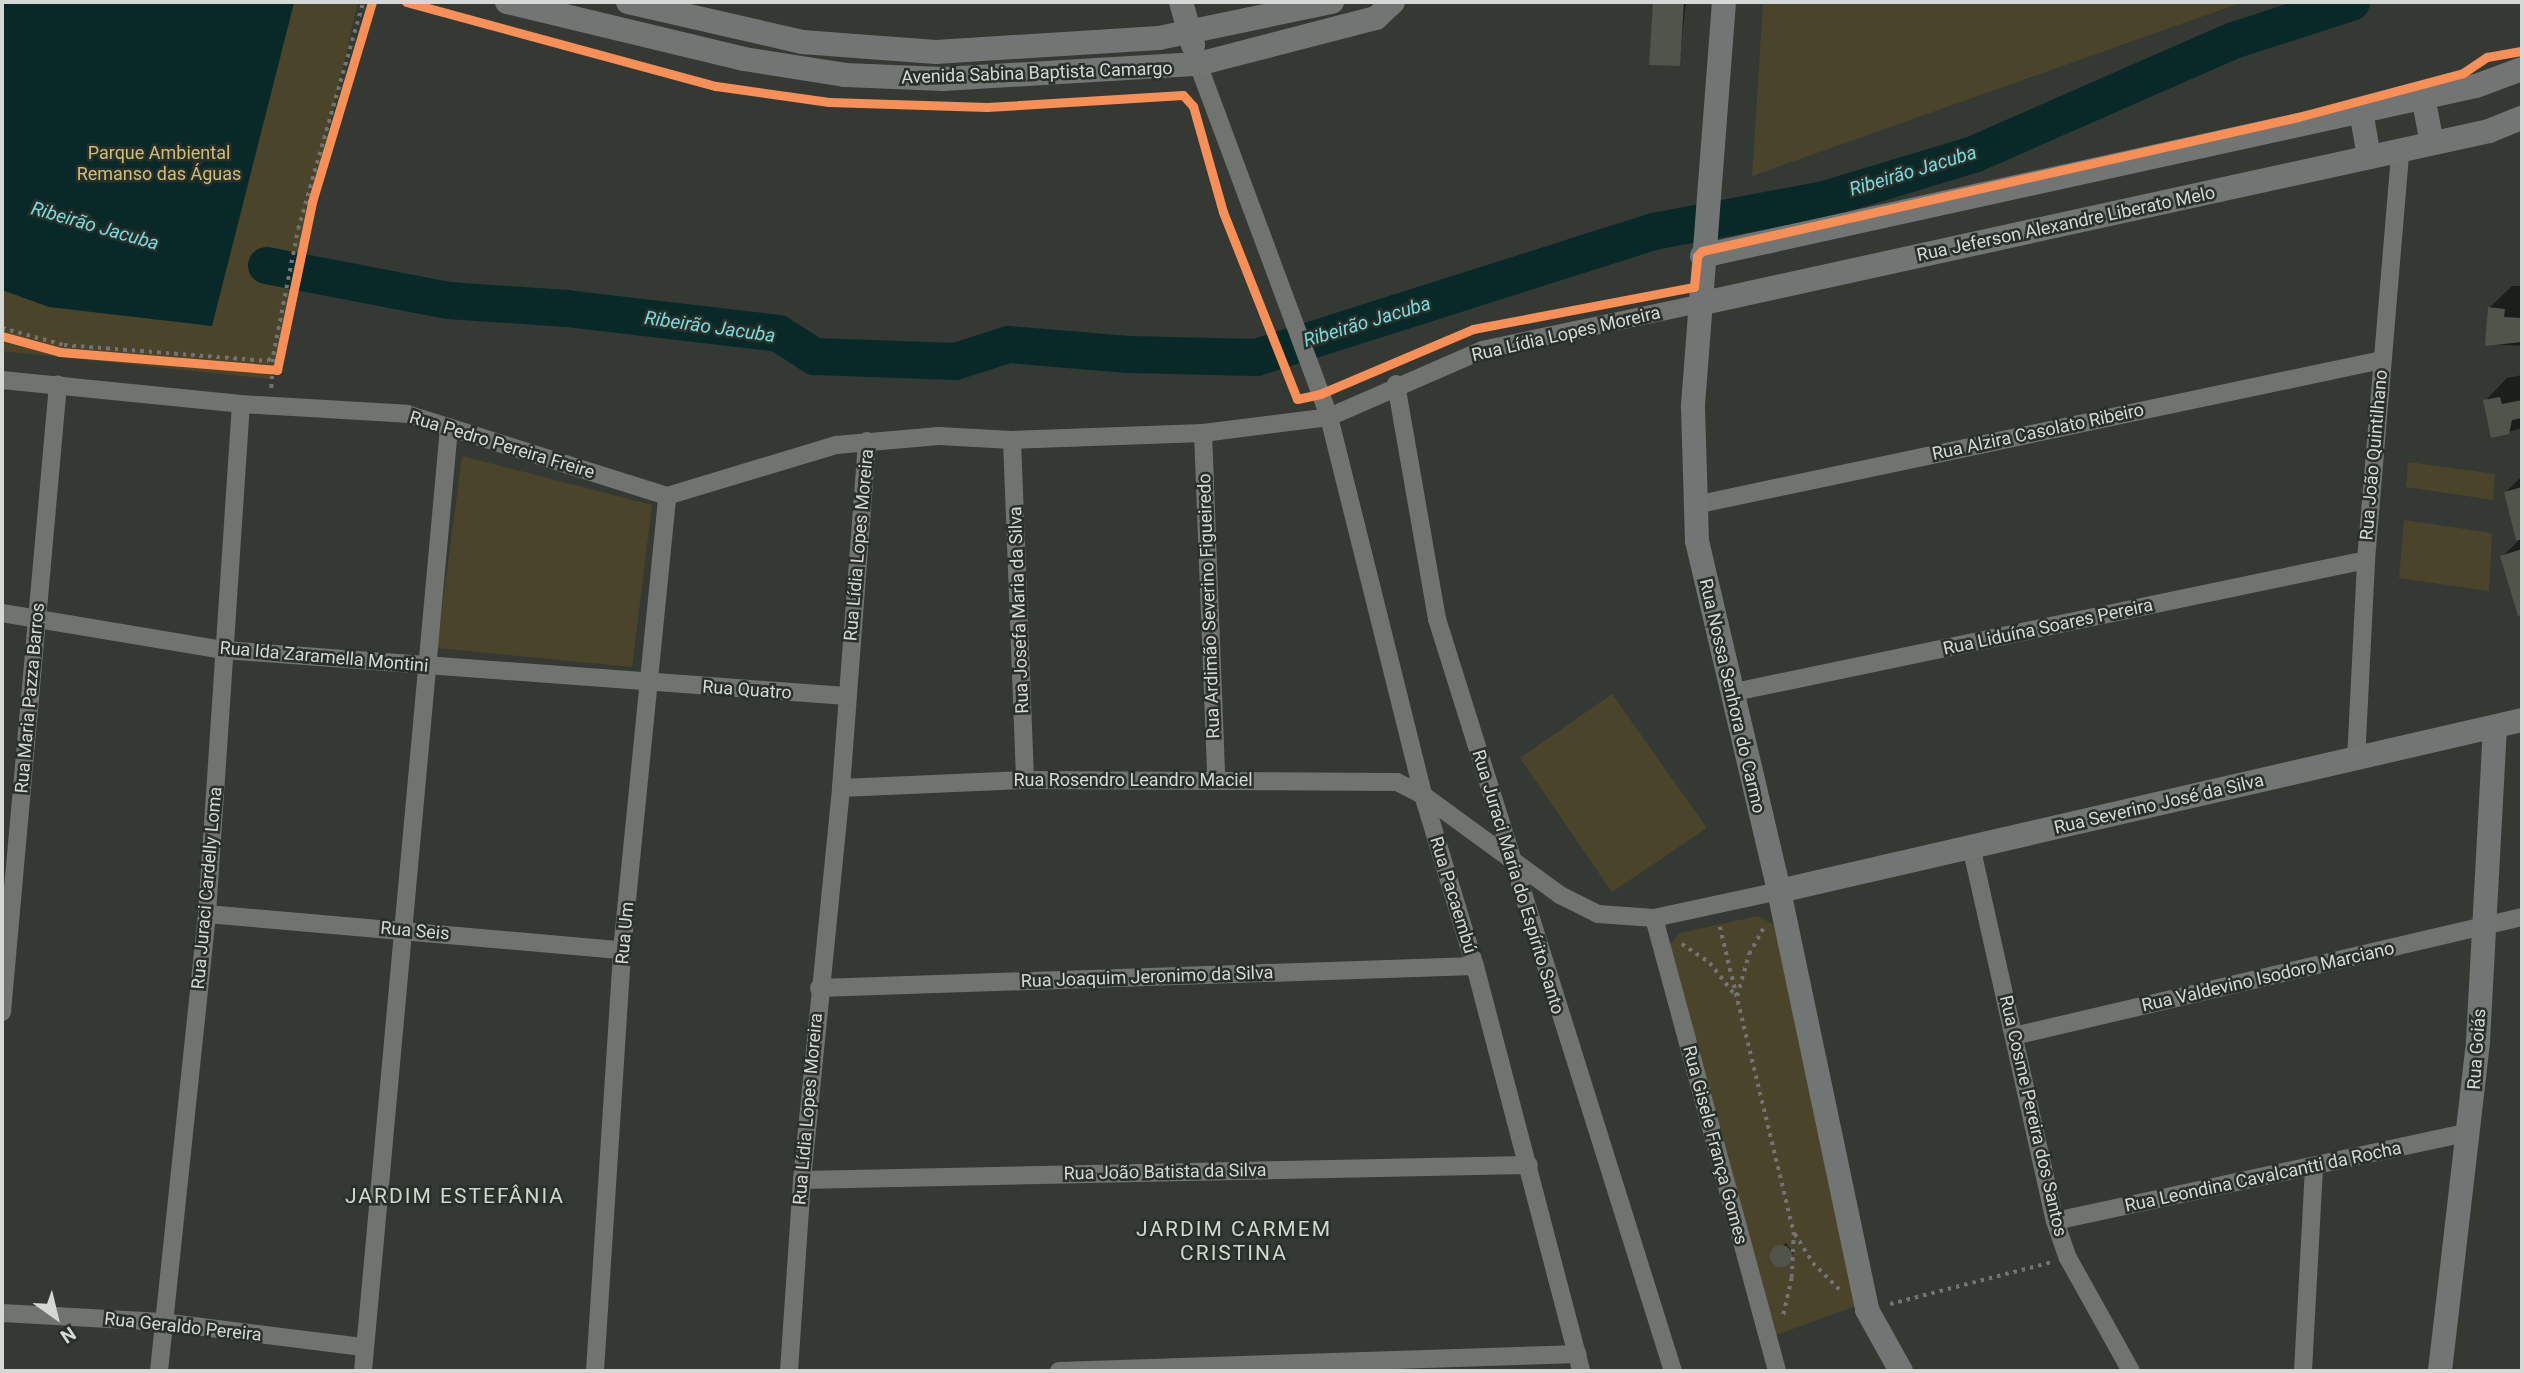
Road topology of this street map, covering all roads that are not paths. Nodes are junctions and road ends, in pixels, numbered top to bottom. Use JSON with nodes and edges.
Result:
{"nodes":[{"id":1,"x":507,"y":2,"type":"edge"},
{"id":2,"x":628,"y":2,"type":"edge"},
{"id":3,"x":1181,"y":2,"type":"edge"},
{"id":4,"x":1332,"y":2,"type":"edge"},
{"id":5,"x":1393,"y":2,"type":"edge"},
{"id":6,"x":1724,"y":2,"type":"edge"},
{"id":7,"x":1190,"y":32,"type":"junction"},
{"id":8,"x":1198,"y":64,"type":"junction"},
{"id":9,"x":2522,"y":69,"type":"edge"},
{"id":10,"x":2423,"y":97,"type":"junction"},
{"id":11,"x":2361,"y":111,"type":"junction"},
{"id":12,"x":2522,"y":118,"type":"edge"},
{"id":13,"x":2432,"y":144,"type":"junction"},
{"id":14,"x":2400,"y":151,"type":"junction"},
{"id":15,"x":2369,"y":157,"type":"junction"},
{"id":16,"x":1702,"y":247,"type":"junction"},
{"id":17,"x":1699,"y":304,"type":"junction"},
{"id":18,"x":2382,"y":360,"type":"junction"},
{"id":19,"x":2,"y":380,"type":"edge"},
{"id":20,"x":58,"y":384,"type":"junction"},
{"id":21,"x":1396,"y":384,"type":"junction"},
{"id":22,"x":241,"y":404,"type":"junction"},
{"id":23,"x":1329,"y":417,"type":"junction"},
{"id":24,"x":449,"y":427,"type":"junction"},
{"id":25,"x":1203,"y":433,"type":"junction"},
{"id":26,"x":1012,"y":440,"type":"junction"},
{"id":27,"x":867,"y":441,"type":"junction"},
{"id":28,"x":667,"y":496,"type":"junction"},
{"id":29,"x":1695,"y":505,"type":"junction"},
{"id":30,"x":2366,"y":560,"type":"junction"},
{"id":31,"x":2,"y":612,"type":"edge"},
{"id":32,"x":37,"y":618,"type":"junction"},
{"id":33,"x":224,"y":650,"type":"junction"},
{"id":34,"x":430,"y":667,"type":"junction"},
{"id":35,"x":649,"y":684,"type":"junction"},
{"id":36,"x":1730,"y":693,"type":"junction"},
{"id":37,"x":846,"y":696,"type":"junction"},
{"id":38,"x":2522,"y":720,"type":"edge"},
{"id":39,"x":2496,"y":726,"type":"junction"},
{"id":40,"x":2356,"y":760,"type":"junction"},
{"id":41,"x":1216,"y":779,"type":"junction"},
{"id":42,"x":1025,"y":780,"type":"junction"},
{"id":43,"x":841,"y":788,"type":"junction"},
{"id":44,"x":1423,"y":795,"type":"junction"},
{"id":45,"x":1971,"y":846,"type":"junction"},
{"id":46,"x":1768,"y":848,"type":"junction"},
{"id":47,"x":1511,"y":859,"type":"junction"},
{"id":48,"x":1822,"y":881,"type":"junction"},
{"id":49,"x":1779,"y":891,"type":"junction"},
{"id":50,"x":208,"y":914,"type":"junction"},
{"id":51,"x":2522,"y":917,"type":"edge"},
{"id":52,"x":1654,"y":918,"type":"junction"},
{"id":53,"x":2484,"y":926,"type":"junction"},
{"id":54,"x":404,"y":929,"type":"junction"},
{"id":55,"x":622,"y":950,"type":"junction"},
{"id":56,"x":1475,"y":966,"type":"junction"},
{"id":57,"x":819,"y":988,"type":"junction"},
{"id":58,"x":2,"y":1012,"type":"edge"},
{"id":59,"x":2014,"y":1036,"type":"junction"},
{"id":60,"x":2470,"y":1132,"type":"junction"},
{"id":61,"x":1529,"y":1165,"type":"junction"},
{"id":62,"x":2314,"y":1167,"type":"junction"},
{"id":63,"x":802,"y":1180,"type":"junction"},
{"id":64,"x":2055,"y":1221,"type":"junction"},
{"id":65,"x":2,"y":1313,"type":"edge"},
{"id":66,"x":162,"y":1322,"type":"junction"},
{"id":67,"x":364,"y":1347,"type":"junction"},
{"id":68,"x":1580,"y":1362,"type":"edge"},
{"id":69,"x":159,"y":1371,"type":"edge"},
{"id":70,"x":363,"y":1371,"type":"edge"},
{"id":71,"x":595,"y":1371,"type":"edge"},
{"id":72,"x":789,"y":1371,"type":"edge"},
{"id":73,"x":1059,"y":1371,"type":"edge"},
{"id":74,"x":1672,"y":1371,"type":"edge"},
{"id":75,"x":1777,"y":1371,"type":"edge"},
{"id":76,"x":1901,"y":1371,"type":"edge"},
{"id":77,"x":2131,"y":1371,"type":"edge"},
{"id":78,"x":2303,"y":1371,"type":"edge"},
{"id":79,"x":2440,"y":1371,"type":"edge"}],
"edges":[{"from":1,"to":8,"type":"main road","name":"Avenida Sabina Baptista Camargo"},
{"from":2,"to":7,"type":"main road","name":"Avenida Sabina Baptista Camargo"},
{"from":3,"to":7,"type":"main road"},
{"from":4,"to":7,"type":"main road","name":"Avenida Sabina Baptista Camargo"},
{"from":5,"to":8,"type":"main road","name":"Avenida Sabina Baptista Camargo"},
{"from":6,"to":16,"type":"main road","name":"Rua Nossa Senhora do Carmo"},
{"from":7,"to":8,"type":"main road"},
{"from":8,"to":23,"type":"street","name":"Rua Pacaembú"},
{"from":9,"to":10,"type":"main road"},
{"from":10,"to":11,"type":"main road"},
{"from":10,"to":13,"type":"main road"},
{"from":11,"to":15,"type":"main road"},
{"from":11,"to":16,"type":"main road"},
{"from":12,"to":13,"type":"main road","name":"Rua Jeferson Alexandre Liberato Melo"},
{"from":13,"to":14,"type":"main road","name":"Rua Jeferson Alexandre Liberato Melo"},
{"from":14,"to":15,"type":"main road","name":"Rua Jeferson Alexandre Liberato Melo"},
{"from":14,"to":18,"type":"street","name":"Rua João Quintilhano"},
{"from":15,"to":17,"type":"main road","name":"Rua Jeferson Alexandre Liberato Melo"},
{"from":16,"to":17,"type":"main road","name":"Rua Nossa Senhora do Carmo"},
{"from":17,"to":21,"type":"street","name":"Rua Lídia Lopes Moreira"},
{"from":17,"to":29,"type":"main road","name":"Rua Nossa Senhora do Carmo"},
{"from":18,"to":29,"type":"street","name":"Rua Alzira Casolato Ribeiro"},
{"from":18,"to":30,"type":"street","name":"Rua João Quintilhano"},
{"from":19,"to":20,"type":"street","name":"Rua Pedro Pereira Freire"},
{"from":20,"to":22,"type":"street","name":"Rua Pedro Pereira Freire"},
{"from":20,"to":32,"type":"street","name":"Rua Maria Pazza Barros"},
{"from":21,"to":23,"type":"street","name":"Rua Lídia Lopes Moreira"},
{"from":21,"to":47,"type":"street","name":"Rua Juraci Maria do Espírito Santo"},
{"from":22,"to":24,"type":"street","name":"Rua Pedro Pereira Freire"},
{"from":22,"to":33,"type":"street","name":"Rua Juraci Cardelly Loma"},
{"from":23,"to":25,"type":"street","name":"Rua Lídia Lopes Moreira"},
{"from":23,"to":44,"type":"street","name":"Rua Pacaembú"},
{"from":24,"to":28,"type":"street","name":"Rua Pedro Pereira Freire"},
{"from":24,"to":34,"type":"street"},
{"from":25,"to":26,"type":"street","name":"Rua Lídia Lopes Moreira"},
{"from":25,"to":41,"type":"street","name":"Rua Ardimão Severino Figueiredo"},
{"from":26,"to":27,"type":"street","name":"Rua Lídia Lopes Moreira"},
{"from":26,"to":42,"type":"street","name":"Rua Josefa Maria da Silva"},
{"from":27,"to":28,"type":"street"},
{"from":27,"to":37,"type":"street","name":"Rua Lídia Lopes Moreira"},
{"from":28,"to":35,"type":"street","name":"Rua Um"},
{"from":29,"to":36,"type":"main road","name":"Rua Nossa Senhora do Carmo"},
{"from":30,"to":36,"type":"street","name":"Rua Liduína Soares Pereira"},
{"from":30,"to":40,"type":"street","name":"Rua João Quintilhano"},
{"from":31,"to":32,"type":"street","name":"Rua Ida Zaramella Montini"},
{"from":32,"to":33,"type":"street","name":"Rua Ida Zaramella Montini"},
{"from":32,"to":58,"type":"street","name":"Rua Maria Pazza Barros"},
{"from":33,"to":34,"type":"street","name":"Rua Ida Zaramella Montini"},
{"from":33,"to":50,"type":"street","name":"Rua Juraci Cardelly Loma"},
{"from":34,"to":35,"type":"street","name":"Rua Ida Zaramella Montini"},
{"from":34,"to":54,"type":"street"},
{"from":35,"to":37,"type":"street","name":"Rua Quatro"},
{"from":35,"to":55,"type":"street","name":"Rua Um"},
{"from":36,"to":46,"type":"main road","name":"Rua Nossa Senhora do Carmo"},
{"from":37,"to":43,"type":"street","name":"Rua Lídia Lopes Moreira"},
{"from":38,"to":39,"type":"main road","name":"Rua Severino José da Silva"},
{"from":39,"to":40,"type":"main road","name":"Rua Severino José da Silva"},
{"from":39,"to":53,"type":"main road","name":"Rua Goiás"},
{"from":40,"to":45,"type":"main road","name":"Rua Severino José da Silva"},
{"from":41,"to":42,"type":"street","name":"Rua Rosendro Leandro Maciel"},
{"from":41,"to":44,"type":"street","name":"Rua Rosendro Leandro Maciel"},
{"from":42,"to":43,"type":"street","name":"Rua Rosendro Leandro Maciel"},
{"from":43,"to":57,"type":"street","name":"Rua Lídia Lopes Moreira"},
{"from":44,"to":47,"type":"street","name":"Rua Severino José da Silva"},
{"from":44,"to":56,"type":"street","name":"Rua Pacaembú"},
{"from":45,"to":48,"type":"main road","name":"Rua Severino José da Silva"},
{"from":45,"to":59,"type":"street","name":"Rua Cosme Pereira dos Santos"},
{"from":46,"to":48,"type":"main road"},
{"from":46,"to":49,"type":"main road","name":"Rua Nossa Senhora do Carmo"},
{"from":47,"to":52,"type":"street","name":"Rua Severino José da Silva"},
{"from":47,"to":74,"type":"street","name":"Rua Juraci Maria do Espírito Santo"},
{"from":48,"to":49,"type":"main road","name":"Rua Severino José da Silva"},
{"from":49,"to":52,"type":"street","name":"Rua Severino José da Silva"},
{"from":49,"to":76,"type":"main road","name":"Rua Nossa Senhora do Carmo"},
{"from":50,"to":54,"type":"street","name":"Rua Seis"},
{"from":50,"to":66,"type":"street","name":"Rua Juraci Cardelly Loma"},
{"from":51,"to":53,"type":"street","name":"Rua Valdevino Isodoro Marciano"},
{"from":52,"to":75,"type":"street","name":"Rua Gisele França Gomes"},
{"from":53,"to":59,"type":"street","name":"Rua Valdevino Isodoro Marciano"},
{"from":53,"to":60,"type":"main road","name":"Rua Goiás"},
{"from":54,"to":55,"type":"street","name":"Rua Seis"},
{"from":54,"to":67,"type":"street"},
{"from":55,"to":71,"type":"street","name":"Rua Um"},
{"from":56,"to":57,"type":"street","name":"Rua Joaquim Jeronimo da Silva"},
{"from":56,"to":61,"type":"street","name":"Rua Pacaembú"},
{"from":57,"to":63,"type":"street","name":"Rua Lídia Lopes Moreira"},
{"from":59,"to":64,"type":"street","name":"Rua Cosme Pereira dos Santos"},
{"from":60,"to":62,"type":"street","name":"Rua Leondina Cavalcantti da Rocha"},
{"from":60,"to":79,"type":"main road","name":"Rua Goiás"},
{"from":61,"to":63,"type":"street","name":"Rua João Batista da Silva"},
{"from":61,"to":68,"type":"street","name":"Rua Pacaembú"},
{"from":62,"to":64,"type":"street","name":"Rua Leondina Cavalcantti da Rocha"},
{"from":62,"to":78,"type":"street"},
{"from":63,"to":72,"type":"street","name":"Rua Lídia Lopes Moreira"},
{"from":64,"to":77,"type":"street","name":"Rua Cosme Pereira dos Santos"},
{"from":65,"to":66,"type":"street","name":"Rua Geraldo Pereira"},
{"from":66,"to":67,"type":"street","name":"Rua Geraldo Pereira"},
{"from":66,"to":69,"type":"street","name":"Rua Juraci Cardelly Loma"},
{"from":67,"to":70,"type":"street"},
{"from":68,"to":73,"type":"street"}]}
